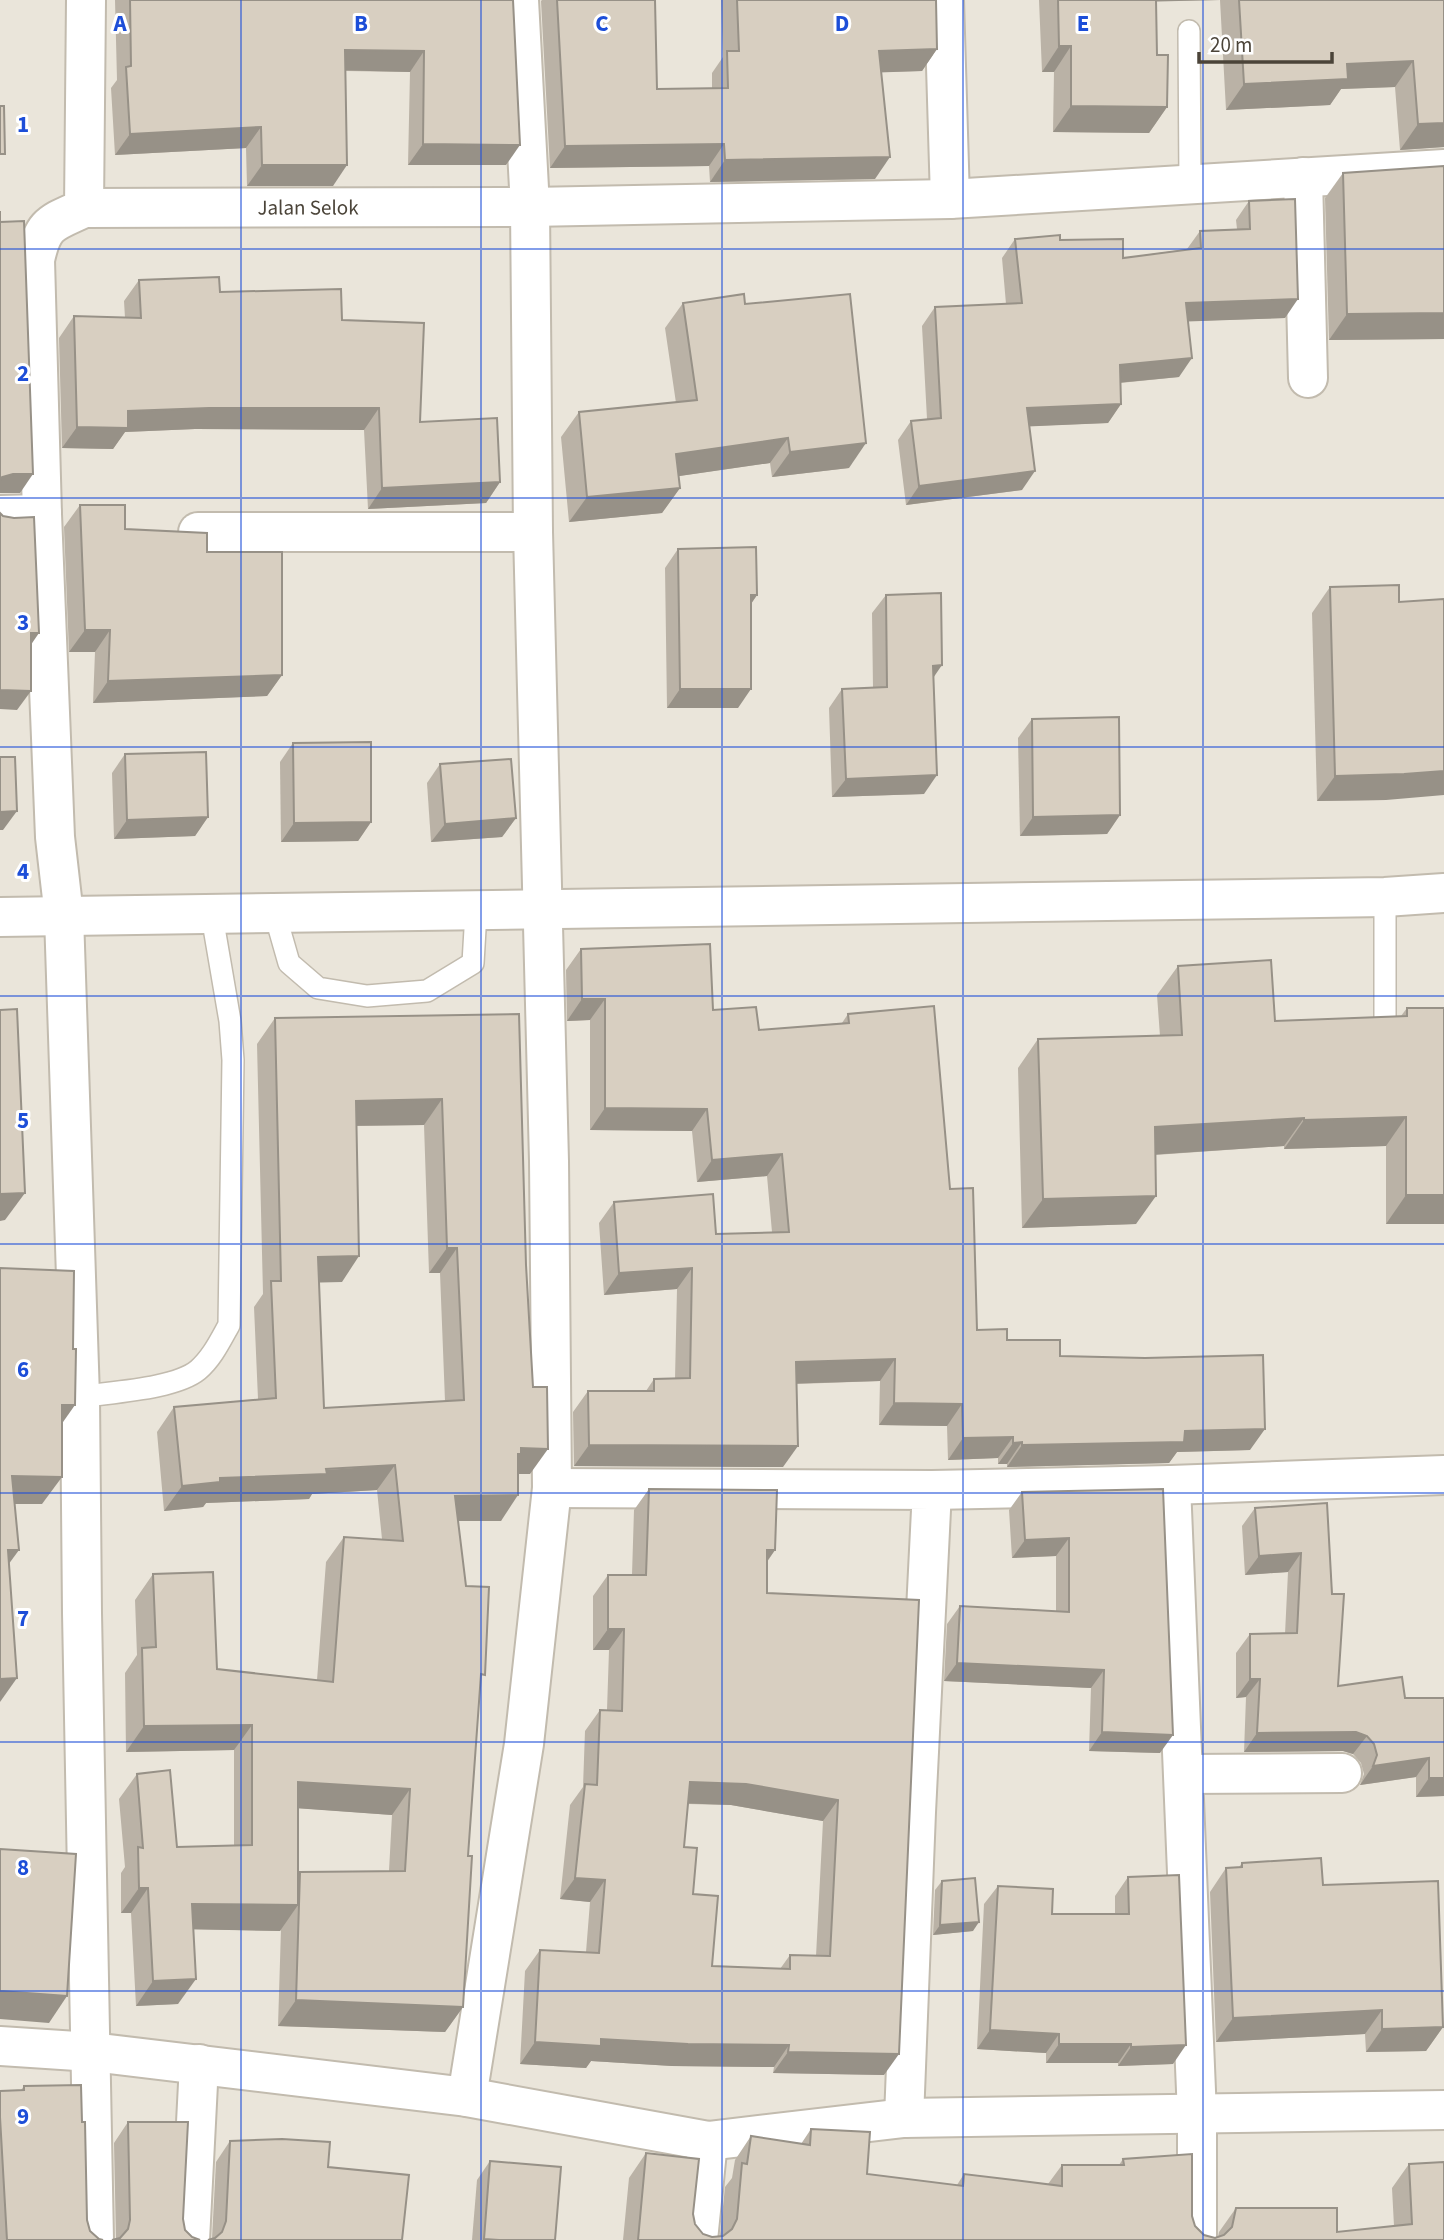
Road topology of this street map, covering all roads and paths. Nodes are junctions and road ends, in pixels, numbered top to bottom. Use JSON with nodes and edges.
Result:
{"nodes":[{"id":1,"x":86,"y":0,"type":"edge"},
{"id":2,"x":519,"y":0,"type":"edge"},
{"id":3,"x":944,"y":0,"type":"edge"},
{"id":4,"x":1189,"y":31,"type":"dead end"},
{"id":5,"x":1444,"y":169,"type":"edge"},
{"id":6,"x":1303,"y":177,"type":"junction"},
{"id":7,"x":1190,"y":184,"type":"junction"},
{"id":8,"x":950,"y":199,"type":"junction"},
{"id":9,"x":530,"y":207,"type":"junction"},
{"id":10,"x":85,"y":208,"type":"junction"},
{"id":11,"x":1308,"y":378,"type":"dead end"},
{"id":12,"x":41,"y":514,"type":"junction"},
{"id":13,"x":0,"y":516,"type":"edge"},
{"id":14,"x":198,"y":532,"type":"edge"},
{"id":15,"x":533,"y":533,"type":"junction"},
{"id":16,"x":1444,"y":893,"type":"edge"},
{"id":17,"x":1385,"y":897,"type":"junction"},
{"id":18,"x":542,"y":911,"type":"junction"},
{"id":19,"x":476,"y":912,"type":"junction"},
{"id":20,"x":275,"y":914,"type":"junction"},
{"id":21,"x":64,"y":916,"type":"junction"},
{"id":22,"x":212,"y":916,"type":"junction"},
{"id":23,"x":0,"y":917,"type":"edge"},
{"id":24,"x":1385,"y":1018,"type":"edge"},
{"id":25,"x":80,"y":1397,"type":"junction"},
{"id":26,"x":1444,"y":1475,"type":"edge"},
{"id":27,"x":1171,"y":1485,"type":"junction"},
{"id":28,"x":552,"y":1488,"type":"junction"},
{"id":29,"x":932,"y":1490,"type":"junction"},
{"id":30,"x":1342,"y":1773,"type":"dead end"},
{"id":31,"x":1184,"y":1774,"type":"junction"},
{"id":32,"x":0,"y":2046,"type":"edge"},
{"id":33,"x":92,"y":2052,"type":"junction"},
{"id":34,"x":199,"y":2064,"type":"junction"},
{"id":35,"x":467,"y":2097,"type":"junction"},
{"id":36,"x":1444,"y":2110,"type":"edge"},
{"id":37,"x":1197,"y":2115,"type":"junction"},
{"id":38,"x":904,"y":2118,"type":"junction"},
{"id":39,"x":708,"y":2141,"type":"junction"},
{"id":40,"x":94,"y":2240,"type":"edge"},
{"id":41,"x":190,"y":2240,"type":"edge"},
{"id":42,"x":698,"y":2240,"type":"edge"},
{"id":43,"x":1197,"y":2240,"type":"edge"}],
"edges":[{"from":1,"to":10,"type":"street"},
{"from":2,"to":9,"type":"street"},
{"from":3,"to":8,"type":"street"},
{"from":4,"to":7,"type":"lane"},
{"from":5,"to":6,"type":"street","name":"Jalan Selok"},
{"from":6,"to":7,"type":"street","name":"Jalan Selok"},
{"from":6,"to":11,"type":"street"},
{"from":7,"to":8,"type":"street","name":"Jalan Selok"},
{"from":8,"to":9,"type":"street","name":"Jalan Selok"},
{"from":9,"to":10,"type":"street","name":"Jalan Selok"},
{"from":9,"to":15,"type":"street"},
{"from":10,"to":12,"type":"street"},
{"from":12,"to":13,"type":"street"},
{"from":12,"to":21,"type":"street"},
{"from":14,"to":15,"type":"street"},
{"from":15,"to":18,"type":"street"},
{"from":16,"to":17,"type":"street"},
{"from":17,"to":18,"type":"street"},
{"from":17,"to":24,"type":"lane"},
{"from":18,"to":19,"type":"street"},
{"from":18,"to":28,"type":"street"},
{"from":19,"to":20,"type":"street"},
{"from":19,"to":20,"type":"lane"},
{"from":20,"to":22,"type":"street"},
{"from":21,"to":22,"type":"street"},
{"from":21,"to":23,"type":"street"},
{"from":21,"to":25,"type":"street"},
{"from":22,"to":25,"type":"lane"},
{"from":25,"to":33,"type":"street"},
{"from":26,"to":27,"type":"street"},
{"from":27,"to":29,"type":"street"},
{"from":27,"to":31,"type":"street"},
{"from":28,"to":29,"type":"street"},
{"from":28,"to":35,"type":"street"},
{"from":29,"to":38,"type":"street"},
{"from":30,"to":31,"type":"street"},
{"from":31,"to":37,"type":"street"},
{"from":32,"to":33,"type":"street"},
{"from":33,"to":34,"type":"street"},
{"from":33,"to":40,"type":"street"},
{"from":34,"to":35,"type":"street"},
{"from":34,"to":41,"type":"street"},
{"from":35,"to":39,"type":"street"},
{"from":36,"to":37,"type":"street"},
{"from":37,"to":38,"type":"street"},
{"from":37,"to":43,"type":"street"},
{"from":38,"to":39,"type":"street"},
{"from":39,"to":42,"type":"street"}]}
